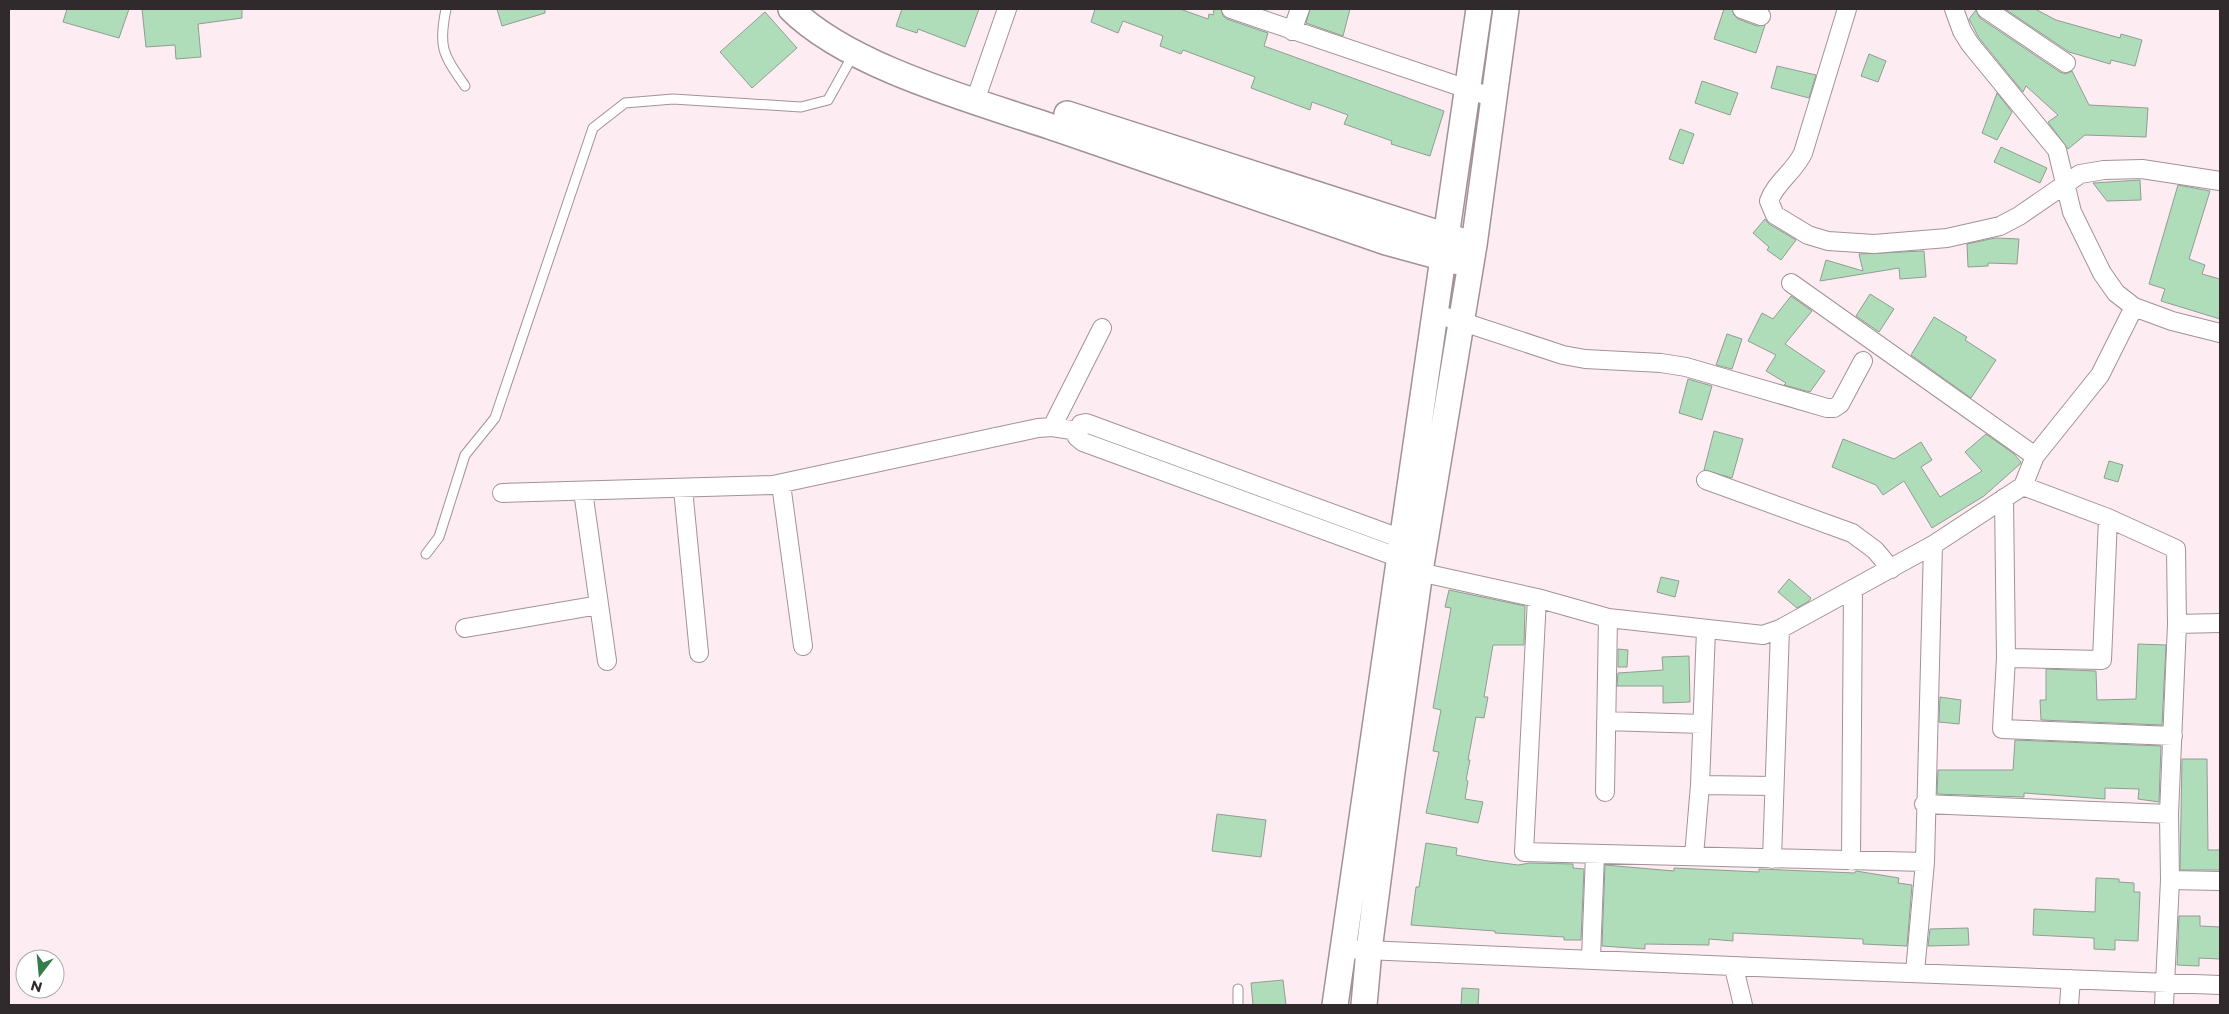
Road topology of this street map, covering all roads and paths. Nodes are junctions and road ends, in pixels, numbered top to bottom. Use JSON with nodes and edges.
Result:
{"nodes":[{"id":1,"x":446,"y":9,"type":"edge"},
{"id":2,"x":791,"y":9,"type":"edge"},
{"id":3,"x":817,"y":9,"type":"edge"},
{"id":4,"x":1007,"y":9,"type":"edge"},
{"id":5,"x":1231,"y":9,"type":"edge"},
{"id":6,"x":1300,"y":9,"type":"edge"},
{"id":7,"x":1479,"y":9,"type":"edge"},
{"id":8,"x":1506,"y":9,"type":"edge"},
{"id":9,"x":1742,"y":9,"type":"edge"},
{"id":10,"x":1848,"y":9,"type":"edge"},
{"id":11,"x":1986,"y":9,"type":"edge"},
{"id":12,"x":1958,"y":12,"type":"edge"},
{"id":13,"x":1761,"y":16,"type":"dead end"},
{"id":14,"x":1292,"y":31,"type":"junction"},
{"id":15,"x":855,"y":52,"type":"junction"},
{"id":16,"x":2066,"y":63,"type":"dead end"},
{"id":17,"x":465,"y":86,"type":"dead end"},
{"id":18,"x":1468,"y":91,"type":"junction"},
{"id":19,"x":977,"y":93,"type":"junction"},
{"id":20,"x":1494,"y":98,"type":"junction"},
{"id":21,"x":2220,"y":181,"type":"edge"},
{"id":22,"x":2064,"y":184,"type":"junction"},
{"id":23,"x":1446,"y":248,"type":"junction"},
{"id":24,"x":1472,"y":255,"type":"junction"},
{"id":25,"x":1792,"y":283,"type":"dead end"},
{"id":26,"x":2134,"y":307,"type":"junction"},
{"id":27,"x":1435,"y":314,"type":"junction"},
{"id":28,"x":1460,"y":320,"type":"junction"},
{"id":29,"x":1102,"y":328,"type":"dead end"},
{"id":30,"x":2220,"y":333,"type":"edge"},
{"id":31,"x":1863,"y":362,"type":"dead end"},
{"id":32,"x":1052,"y":427,"type":"junction"},
{"id":33,"x":2036,"y":456,"type":"junction"},
{"id":34,"x":1706,"y":480,"type":"dead end"},
{"id":35,"x":782,"y":484,"type":"junction"},
{"id":36,"x":2023,"y":486,"type":"junction"},
{"id":37,"x":683,"y":489,"type":"junction"},
{"id":38,"x":583,"y":491,"type":"junction"},
{"id":39,"x":502,"y":493,"type":"dead end"},
{"id":40,"x":2004,"y":498,"type":"junction"},
{"id":41,"x":2108,"y":518,"type":"junction"},
{"id":42,"x":1933,"y":545,"type":"junction"},
{"id":43,"x":426,"y":554,"type":"dead end"},
{"id":44,"x":1405,"y":559,"type":"junction"},
{"id":45,"x":1891,"y":569,"type":"junction"},
{"id":46,"x":1853,"y":589,"type":"junction"},
{"id":47,"x":1537,"y":598,"type":"junction"},
{"id":48,"x":599,"y":605,"type":"junction"},
{"id":49,"x":1608,"y":618,"type":"junction"},
{"id":50,"x":2220,"y":623,"type":"edge"},
{"id":51,"x":2177,"y":624,"type":"junction"},
{"id":52,"x":466,"y":628,"type":"dead end"},
{"id":53,"x":1780,"y":629,"type":"junction"},
{"id":54,"x":1706,"y":630,"type":"junction"},
{"id":55,"x":803,"y":646,"type":"dead end"},
{"id":56,"x":699,"y":653,"type":"dead end"},
{"id":57,"x":2006,"y":658,"type":"junction"},
{"id":58,"x":607,"y":661,"type":"dead end"},
{"id":59,"x":1606,"y":721,"type":"junction"},
{"id":60,"x":1702,"y":724,"type":"junction"},
{"id":61,"x":2173,"y":736,"type":"junction"},
{"id":62,"x":1700,"y":785,"type":"junction"},
{"id":63,"x":1774,"y":786,"type":"junction"},
{"id":64,"x":1605,"y":792,"type":"dead end"},
{"id":65,"x":1924,"y":804,"type":"junction"},
{"id":66,"x":2169,"y":814,"type":"junction"},
{"id":67,"x":1595,"y":854,"type":"junction"},
{"id":68,"x":1694,"y":856,"type":"junction"},
{"id":69,"x":1772,"y":859,"type":"junction"},
{"id":70,"x":1851,"y":861,"type":"junction"},
{"id":71,"x":1924,"y":862,"type":"junction"},
{"id":72,"x":2170,"y":880,"type":"junction"},
{"id":73,"x":2220,"y":881,"type":"edge"},
{"id":74,"x":1343,"y":949,"type":"junction"},
{"id":75,"x":1369,"y":950,"type":"junction"},
{"id":76,"x":1591,"y":958,"type":"junction"},
{"id":77,"x":1734,"y":968,"type":"junction"},
{"id":78,"x":1915,"y":972,"type":"junction"},
{"id":79,"x":2071,"y":979,"type":"junction"},
{"id":80,"x":2165,"y":983,"type":"junction"},
{"id":81,"x":2220,"y":985,"type":"edge"},
{"id":82,"x":1238,"y":989,"type":"dead end"},
{"id":83,"x":1238,"y":1005,"type":"edge"},
{"id":84,"x":1335,"y":1005,"type":"edge"},
{"id":85,"x":1364,"y":1005,"type":"edge"},
{"id":86,"x":1743,"y":1005,"type":"edge"},
{"id":87,"x":2069,"y":1005,"type":"edge"},
{"id":88,"x":2164,"y":1005,"type":"edge"}],
"edges":[{"from":1,"to":17,"type":"lane"},
{"from":2,"to":15,"type":"street"},
{"from":3,"to":19,"type":"street"},
{"from":4,"to":19,"type":"street"},
{"from":5,"to":14,"type":"street"},
{"from":6,"to":14,"type":"street"},
{"from":7,"to":18,"type":"street"},
{"from":8,"to":20,"type":"street"},
{"from":9,"to":13,"type":"street"},
{"from":10,"to":22,"type":"street"},
{"from":11,"to":16,"type":"street"},
{"from":12,"to":22,"type":"street"},
{"from":14,"to":18,"type":"street"},
{"from":15,"to":19,"type":"street"},
{"from":15,"to":43,"type":"lane"},
{"from":18,"to":20,"type":"street"},
{"from":18,"to":23,"type":"street"},
{"from":19,"to":23,"type":"street"},
{"from":20,"to":24,"type":"street"},
{"from":21,"to":22,"type":"street"},
{"from":22,"to":26,"type":"street"},
{"from":23,"to":24,"type":"street"},
{"from":23,"to":27,"type":"street"},
{"from":24,"to":28,"type":"street"},
{"from":25,"to":33,"type":"street"},
{"from":26,"to":30,"type":"street"},
{"from":26,"to":33,"type":"street"},
{"from":27,"to":28,"type":"street"},
{"from":27,"to":44,"type":"street"},
{"from":28,"to":31,"type":"street"},
{"from":28,"to":44,"type":"street"},
{"from":29,"to":32,"type":"street"},
{"from":32,"to":35,"type":"street"},
{"from":32,"to":44,"type":"street"},
{"from":33,"to":36,"type":"street"},
{"from":34,"to":45,"type":"street"},
{"from":35,"to":37,"type":"street"},
{"from":35,"to":55,"type":"street"},
{"from":36,"to":40,"type":"street"},
{"from":36,"to":41,"type":"street"},
{"from":37,"to":38,"type":"street"},
{"from":37,"to":56,"type":"street"},
{"from":38,"to":39,"type":"street"},
{"from":38,"to":48,"type":"street"},
{"from":40,"to":42,"type":"street"},
{"from":40,"to":57,"type":"street"},
{"from":41,"to":51,"type":"street"},
{"from":41,"to":57,"type":"street"},
{"from":42,"to":45,"type":"street"},
{"from":42,"to":65,"type":"street"},
{"from":44,"to":47,"type":"street"},
{"from":44,"to":74,"type":"street"},
{"from":44,"to":75,"type":"street"},
{"from":45,"to":46,"type":"street"},
{"from":46,"to":53,"type":"street"},
{"from":46,"to":70,"type":"street"},
{"from":47,"to":49,"type":"street"},
{"from":47,"to":67,"type":"street"},
{"from":48,"to":52,"type":"street"},
{"from":48,"to":58,"type":"street"},
{"from":49,"to":54,"type":"street"},
{"from":49,"to":59,"type":"street"},
{"from":50,"to":51,"type":"street"},
{"from":51,"to":61,"type":"street"},
{"from":53,"to":54,"type":"street"},
{"from":53,"to":63,"type":"street"},
{"from":54,"to":60,"type":"street"},
{"from":57,"to":61,"type":"street"},
{"from":59,"to":60,"type":"street"},
{"from":59,"to":64,"type":"street"},
{"from":60,"to":62,"type":"street"},
{"from":61,"to":66,"type":"street"},
{"from":62,"to":63,"type":"street"},
{"from":62,"to":68,"type":"street"},
{"from":63,"to":69,"type":"street"},
{"from":65,"to":66,"type":"street"},
{"from":65,"to":71,"type":"street"},
{"from":66,"to":72,"type":"street"},
{"from":67,"to":68,"type":"street"},
{"from":67,"to":76,"type":"street"},
{"from":68,"to":69,"type":"street"},
{"from":69,"to":70,"type":"street"},
{"from":70,"to":71,"type":"street"},
{"from":71,"to":78,"type":"street"},
{"from":72,"to":73,"type":"street"},
{"from":72,"to":80,"type":"street"},
{"from":74,"to":75,"type":"street"},
{"from":74,"to":84,"type":"street"},
{"from":75,"to":76,"type":"street"},
{"from":75,"to":85,"type":"street"},
{"from":76,"to":77,"type":"street"},
{"from":77,"to":78,"type":"street"},
{"from":77,"to":86,"type":"street"},
{"from":78,"to":79,"type":"street"},
{"from":79,"to":80,"type":"street"},
{"from":79,"to":87,"type":"street"},
{"from":80,"to":81,"type":"street"},
{"from":80,"to":88,"type":"street"},
{"from":82,"to":83,"type":"lane"}]}
